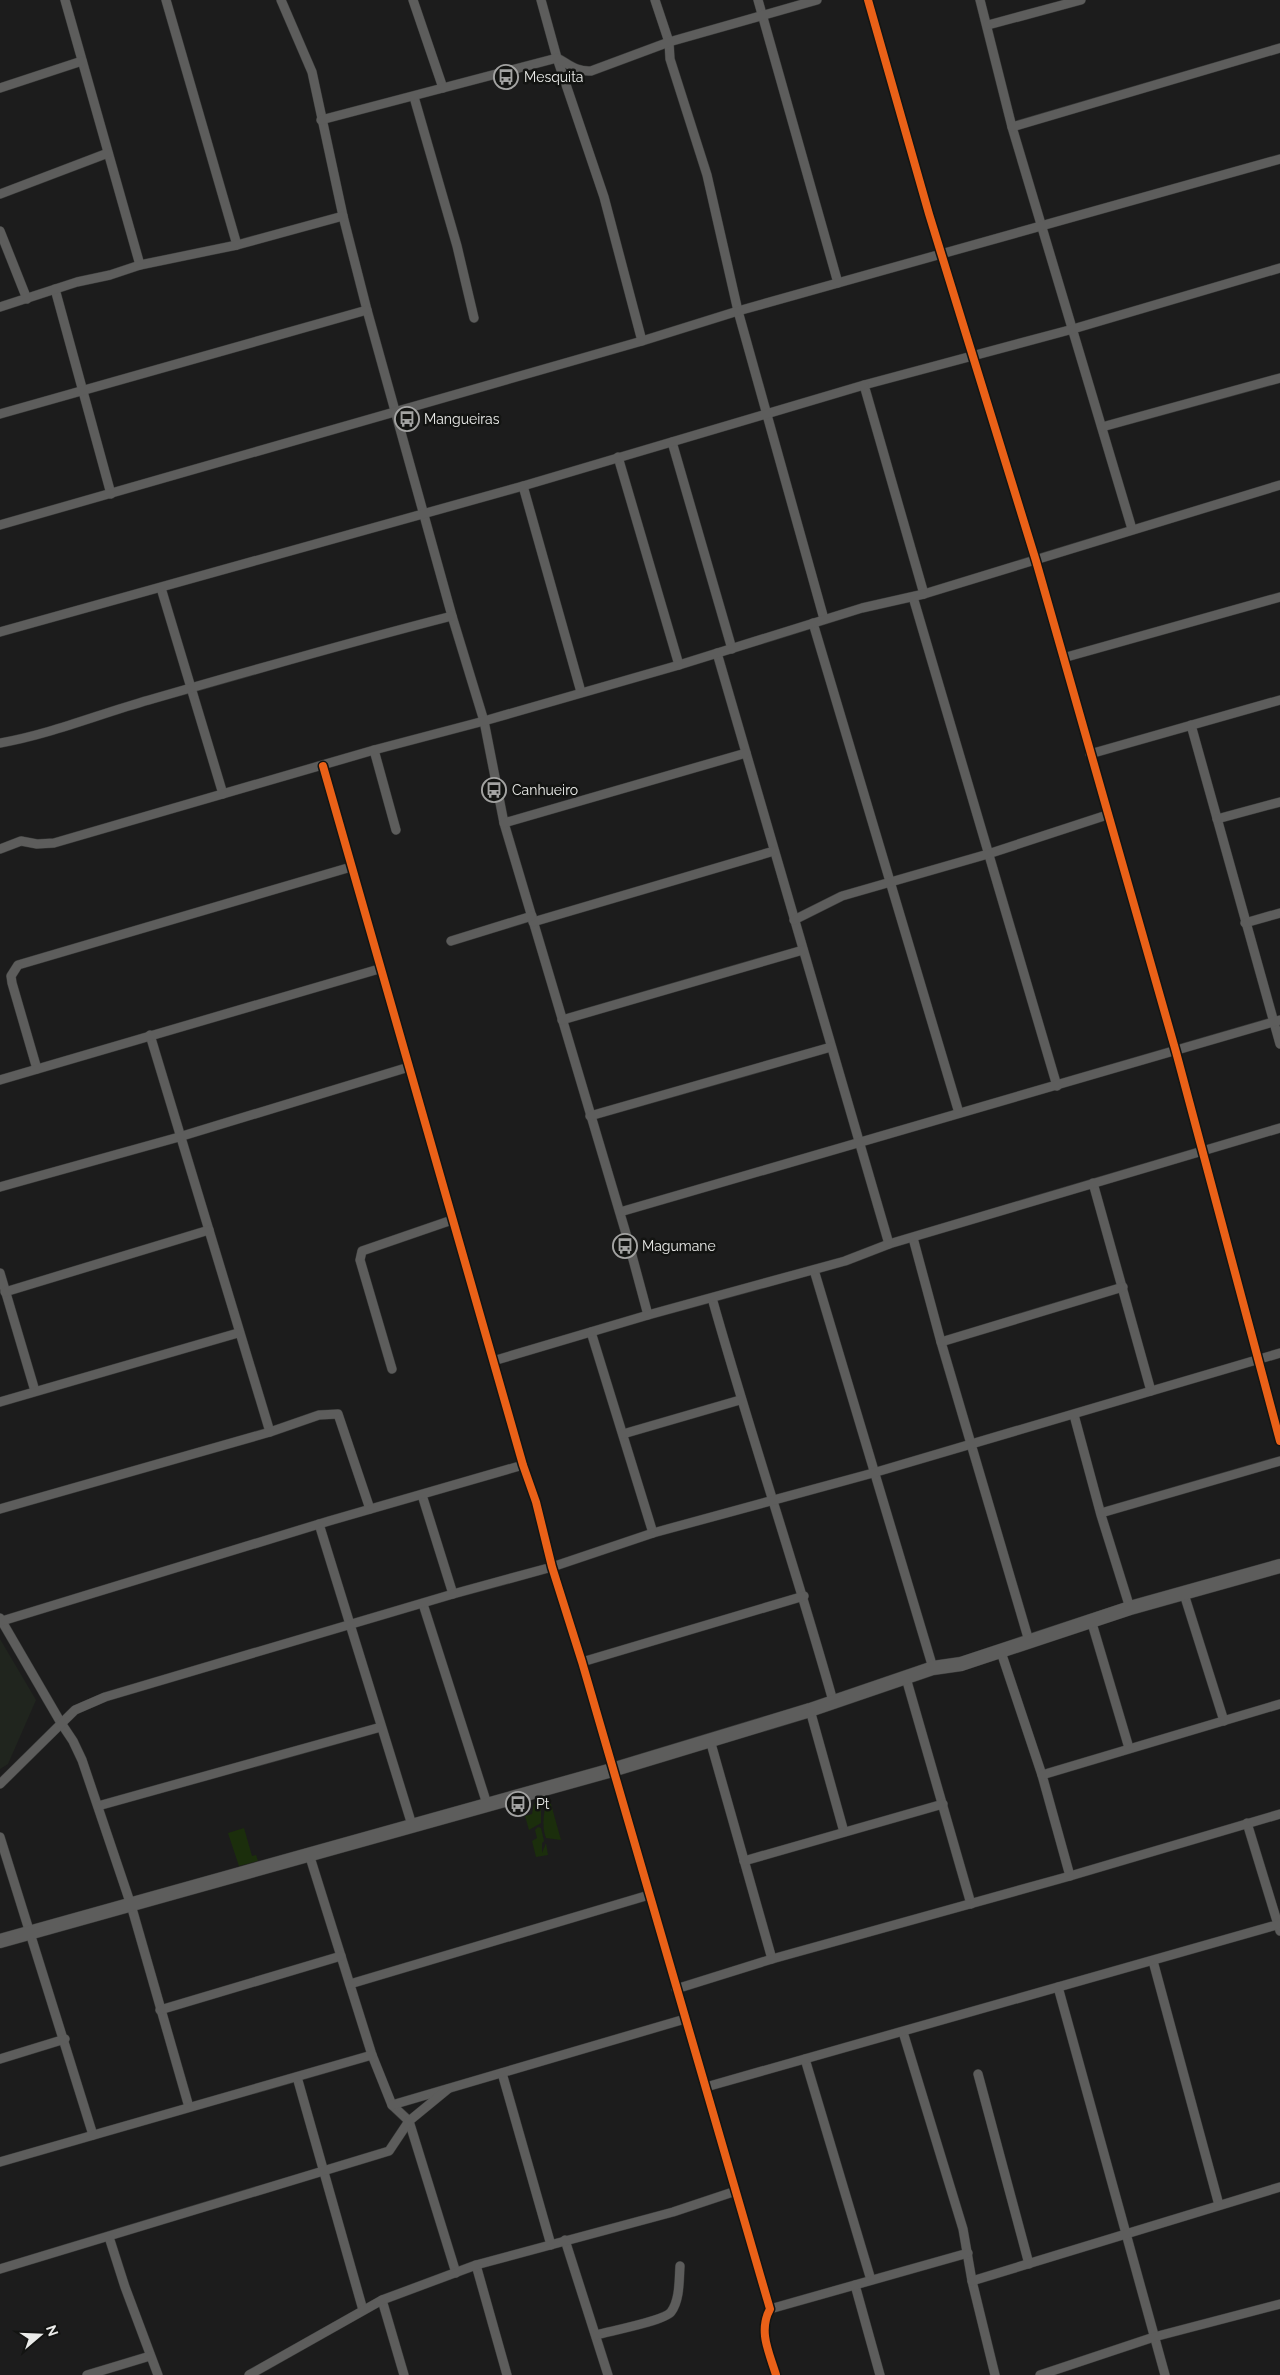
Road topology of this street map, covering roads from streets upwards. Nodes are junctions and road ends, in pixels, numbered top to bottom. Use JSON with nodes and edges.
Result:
{"nodes":[{"id":1,"x":65,"y":0,"type":"edge"},
{"id":2,"x":166,"y":0,"type":"edge"},
{"id":3,"x":281,"y":0,"type":"edge"},
{"id":4,"x":414,"y":0,"type":"edge"},
{"id":5,"x":541,"y":0,"type":"edge"},
{"id":6,"x":655,"y":0,"type":"edge"},
{"id":7,"x":758,"y":0,"type":"edge"},
{"id":8,"x":817,"y":0,"type":"edge"},
{"id":9,"x":868,"y":0,"type":"edge"},
{"id":10,"x":980,"y":0,"type":"edge"},
{"id":11,"x":1081,"y":0,"type":"edge"},
{"id":12,"x":763,"y":16,"type":"junction"},
{"id":13,"x":988,"y":25,"type":"junction"},
{"id":14,"x":669,"y":42,"type":"junction"},
{"id":15,"x":1280,"y":48,"type":"edge"},
{"id":16,"x":557,"y":58,"type":"junction"},
{"id":17,"x":82,"y":61,"type":"junction"},
{"id":18,"x":0,"y":88,"type":"edge"},
{"id":19,"x":443,"y":88,"type":"junction"},
{"id":20,"x":414,"y":97,"type":"junction"},
{"id":21,"x":321,"y":120,"type":"junction"},
{"id":22,"x":1012,"y":127,"type":"junction"},
{"id":23,"x":108,"y":153,"type":"junction"},
{"id":24,"x":1280,"y":159,"type":"edge"},
{"id":25,"x":0,"y":194,"type":"edge"},
{"id":26,"x":343,"y":216,"type":"junction"},
{"id":27,"x":1042,"y":227,"type":"junction"},
{"id":28,"x":0,"y":231,"type":"edge"},
{"id":29,"x":237,"y":245,"type":"junction"},
{"id":30,"x":942,"y":255,"type":"junction"},
{"id":31,"x":140,"y":265,"type":"junction"},
{"id":32,"x":1280,"y":268,"type":"edge"},
{"id":33,"x":838,"y":283,"type":"junction"},
{"id":34,"x":54,"y":289,"type":"junction"},
{"id":35,"x":28,"y":299,"type":"junction"},
{"id":36,"x":0,"y":307,"type":"edge"},
{"id":37,"x":367,"y":310,"type":"junction"},
{"id":38,"x":738,"y":311,"type":"junction"},
{"id":39,"x":474,"y":318,"type":"dead end"},
{"id":40,"x":1073,"y":329,"type":"junction"},
{"id":41,"x":642,"y":342,"type":"junction"},
{"id":42,"x":972,"y":356,"type":"junction"},
{"id":43,"x":1280,"y":378,"type":"edge"},
{"id":44,"x":864,"y":385,"type":"junction"},
{"id":45,"x":82,"y":391,"type":"junction"},
{"id":46,"x":397,"y":411,"type":"junction"},
{"id":47,"x":765,"y":413,"type":"junction"},
{"id":48,"x":0,"y":414,"type":"edge"},
{"id":49,"x":1102,"y":427,"type":"junction"},
{"id":50,"x":672,"y":442,"type":"junction"},
{"id":51,"x":618,"y":457,"type":"junction"},
{"id":52,"x":1280,"y":485,"type":"edge"},
{"id":53,"x":523,"y":486,"type":"junction"},
{"id":54,"x":111,"y":494,"type":"junction"},
{"id":55,"x":423,"y":514,"type":"junction"},
{"id":56,"x":0,"y":526,"type":"edge"},
{"id":57,"x":1132,"y":529,"type":"junction"},
{"id":58,"x":1036,"y":561,"type":"junction"},
{"id":59,"x":161,"y":588,"type":"junction"},
{"id":60,"x":924,"y":594,"type":"junction"},
{"id":61,"x":913,"y":597,"type":"junction"},
{"id":62,"x":1280,"y":597,"type":"edge"},
{"id":63,"x":452,"y":616,"type":"junction"},
{"id":64,"x":824,"y":619,"type":"junction"},
{"id":65,"x":813,"y":623,"type":"junction"},
{"id":66,"x":0,"y":632,"type":"edge"},
{"id":67,"x":732,"y":649,"type":"junction"},
{"id":68,"x":717,"y":653,"type":"junction"},
{"id":69,"x":1062,"y":658,"type":"junction"},
{"id":70,"x":679,"y":665,"type":"junction"},
{"id":71,"x":190,"y":688,"type":"junction"},
{"id":72,"x":580,"y":692,"type":"junction"},
{"id":73,"x":1280,"y":700,"type":"edge"},
{"id":74,"x":484,"y":721,"type":"junction"},
{"id":75,"x":1191,"y":725,"type":"junction"},
{"id":76,"x":0,"y":743,"type":"edge"},
{"id":77,"x":374,"y":750,"type":"junction"},
{"id":78,"x":746,"y":753,"type":"junction"},
{"id":79,"x":1090,"y":754,"type":"junction"},
{"id":80,"x":323,"y":766,"type":"junction"},
{"id":81,"x":223,"y":794,"type":"junction"},
{"id":82,"x":1280,"y":802,"type":"edge"},
{"id":83,"x":1107,"y":815,"type":"junction"},
{"id":84,"x":1218,"y":819,"type":"junction"},
{"id":85,"x":504,"y":823,"type":"junction"},
{"id":86,"x":396,"y":830,"type":"dead end"},
{"id":87,"x":0,"y":849,"type":"edge"},
{"id":88,"x":774,"y":851,"type":"junction"},
{"id":89,"x":988,"y":854,"type":"junction"},
{"id":90,"x":351,"y":867,"type":"junction"},
{"id":91,"x":890,"y":882,"type":"junction"},
{"id":92,"x":1280,"y":913,"type":"edge"},
{"id":93,"x":532,"y":919,"type":"junction"},
{"id":94,"x":794,"y":920,"type":"junction"},
{"id":95,"x":1245,"y":922,"type":"junction"},
{"id":96,"x":451,"y":941,"type":"dead end"},
{"id":97,"x":803,"y":950,"type":"junction"},
{"id":98,"x":379,"y":969,"type":"junction"},
{"id":99,"x":562,"y":1020,"type":"junction"},
{"id":100,"x":1277,"y":1021,"type":"edge"},
{"id":101,"x":150,"y":1035,"type":"junction"},
{"id":102,"x":1280,"y":1044,"type":"edge"},
{"id":103,"x":831,"y":1047,"type":"junction"},
{"id":104,"x":1176,"y":1052,"type":"junction"},
{"id":105,"x":409,"y":1067,"type":"junction"},
{"id":106,"x":38,"y":1069,"type":"junction"},
{"id":107,"x":0,"y":1080,"type":"edge"},
{"id":108,"x":1057,"y":1086,"type":"junction"},
{"id":109,"x":959,"y":1113,"type":"junction"},
{"id":110,"x":590,"y":1116,"type":"junction"},
{"id":111,"x":1280,"y":1128,"type":"edge"},
{"id":112,"x":179,"y":1137,"type":"junction"},
{"id":113,"x":859,"y":1143,"type":"junction"},
{"id":114,"x":1202,"y":1152,"type":"junction"},
{"id":115,"x":1093,"y":1183,"type":"junction"},
{"id":116,"x":0,"y":1187,"type":"edge"},
{"id":117,"x":620,"y":1212,"type":"junction"},
{"id":118,"x":452,"y":1220,"type":"junction"},
{"id":119,"x":209,"y":1230,"type":"junction"},
{"id":120,"x":913,"y":1238,"type":"junction"},
{"id":121,"x":889,"y":1244,"type":"junction"},
{"id":122,"x":814,"y":1270,"type":"junction"},
{"id":123,"x":0,"y":1273,"type":"edge"},
{"id":124,"x":1123,"y":1287,"type":"junction"},
{"id":125,"x":6,"y":1292,"type":"junction"},
{"id":126,"x":712,"y":1298,"type":"junction"},
{"id":127,"x":648,"y":1315,"type":"junction"},
{"id":128,"x":591,"y":1332,"type":"junction"},
{"id":129,"x":238,"y":1333,"type":"junction"},
{"id":130,"x":941,"y":1342,"type":"junction"},
{"id":131,"x":1280,"y":1353,"type":"edge"},
{"id":132,"x":1260,"y":1359,"type":"junction"},
{"id":133,"x":493,"y":1361,"type":"junction"},
{"id":134,"x":392,"y":1369,"type":"dead end"},
{"id":135,"x":1151,"y":1390,"type":"junction"},
{"id":136,"x":35,"y":1392,"type":"junction"},
{"id":137,"x":740,"y":1400,"type":"junction"},
{"id":138,"x":0,"y":1402,"type":"edge"},
{"id":139,"x":1074,"y":1415,"type":"junction"},
{"id":140,"x":270,"y":1432,"type":"junction"},
{"id":141,"x":622,"y":1434,"type":"junction"},
{"id":142,"x":1280,"y":1441,"type":"edge"},
{"id":143,"x":972,"y":1444,"type":"junction"},
{"id":144,"x":1280,"y":1461,"type":"edge"},
{"id":145,"x":523,"y":1465,"type":"junction"},
{"id":146,"x":873,"y":1473,"type":"junction"},
{"id":147,"x":422,"y":1495,"type":"junction"},
{"id":148,"x":773,"y":1501,"type":"junction"},
{"id":149,"x":0,"y":1509,"type":"edge"},
{"id":150,"x":370,"y":1509,"type":"junction"},
{"id":151,"x":1101,"y":1513,"type":"junction"},
{"id":152,"x":319,"y":1524,"type":"junction"},
{"id":153,"x":653,"y":1533,"type":"junction"},
{"id":154,"x":1280,"y":1566,"type":"edge"},
{"id":155,"x":552,"y":1567,"type":"junction"},
{"id":156,"x":453,"y":1594,"type":"junction"},
{"id":157,"x":1184,"y":1594,"type":"junction"},
{"id":158,"x":804,"y":1596,"type":"junction"},
{"id":159,"x":424,"y":1604,"type":"junction"},
{"id":160,"x":1130,"y":1608,"type":"junction"},
{"id":161,"x":1,"y":1619,"type":"edge"},
{"id":162,"x":1091,"y":1620,"type":"junction"},
{"id":163,"x":349,"y":1625,"type":"junction"},
{"id":164,"x":1029,"y":1641,"type":"junction"},
{"id":165,"x":1000,"y":1649,"type":"junction"},
{"id":166,"x":582,"y":1662,"type":"junction"},
{"id":167,"x":932,"y":1668,"type":"junction"},
{"id":168,"x":906,"y":1678,"type":"junction"},
{"id":169,"x":833,"y":1701,"type":"junction"},
{"id":170,"x":1280,"y":1704,"type":"edge"},
{"id":171,"x":810,"y":1710,"type":"junction"},
{"id":172,"x":1224,"y":1721,"type":"junction"},
{"id":173,"x":60,"y":1723,"type":"junction"},
{"id":174,"x":381,"y":1727,"type":"junction"},
{"id":175,"x":710,"y":1740,"type":"junction"},
{"id":176,"x":1129,"y":1748,"type":"junction"},
{"id":177,"x":612,"y":1770,"type":"junction"},
{"id":178,"x":1042,"y":1774,"type":"junction"},
{"id":179,"x":0,"y":1784,"type":"edge"},
{"id":180,"x":487,"y":1804,"type":"junction"},
{"id":181,"x":942,"y":1804,"type":"junction"},
{"id":182,"x":98,"y":1806,"type":"junction"},
{"id":183,"x":1280,"y":1814,"type":"edge"},
{"id":184,"x":1248,"y":1823,"type":"junction"},
{"id":185,"x":412,"y":1825,"type":"junction"},
{"id":186,"x":844,"y":1832,"type":"junction"},
{"id":187,"x":0,"y":1837,"type":"edge"},
{"id":188,"x":309,"y":1854,"type":"junction"},
{"id":189,"x":744,"y":1861,"type":"junction"},
{"id":190,"x":1070,"y":1876,"type":"junction"},
{"id":191,"x":649,"y":1895,"type":"junction"},
{"id":192,"x":971,"y":1904,"type":"junction"},
{"id":193,"x":131,"y":1905,"type":"junction"},
{"id":194,"x":1279,"y":1927,"type":"edge"},
{"id":195,"x":31,"y":1933,"type":"junction"},
{"id":196,"x":0,"y":1941,"type":"edge"},
{"id":197,"x":341,"y":1956,"type":"junction"},
{"id":198,"x":772,"y":1959,"type":"junction"},
{"id":199,"x":1153,"y":1961,"type":"junction"},
{"id":200,"x":350,"y":1984,"type":"junction"},
{"id":201,"x":1058,"y":1987,"type":"junction"},
{"id":202,"x":676,"y":1989,"type":"junction"},
{"id":203,"x":160,"y":2010,"type":"junction"},
{"id":204,"x":685,"y":2019,"type":"junction"},
{"id":205,"x":903,"y":2032,"type":"junction"},
{"id":206,"x":65,"y":2039,"type":"junction"},
{"id":207,"x":372,"y":2054,"type":"junction"},
{"id":208,"x":0,"y":2059,"type":"edge"},
{"id":209,"x":805,"y":2059,"type":"junction"},
{"id":210,"x":502,"y":2073,"type":"junction"},
{"id":211,"x":978,"y":2074,"type":"dead end"},
{"id":212,"x":297,"y":2077,"type":"junction"},
{"id":213,"x":706,"y":2087,"type":"junction"},
{"id":214,"x":448,"y":2089,"type":"junction"},
{"id":215,"x":392,"y":2105,"type":"junction"},
{"id":216,"x":189,"y":2107,"type":"junction"},
{"id":217,"x":409,"y":2121,"type":"junction"},
{"id":218,"x":93,"y":2134,"type":"junction"},
{"id":219,"x":0,"y":2162,"type":"edge"},
{"id":220,"x":322,"y":2171,"type":"junction"},
{"id":221,"x":1280,"y":2187,"type":"edge"},
{"id":222,"x":736,"y":2192,"type":"junction"},
{"id":223,"x":1219,"y":2205,"type":"junction"},
{"id":224,"x":1127,"y":2234,"type":"junction"},
{"id":225,"x":109,"y":2237,"type":"junction"},
{"id":226,"x":565,"y":2240,"type":"junction"},
{"id":227,"x":551,"y":2244,"type":"junction"},
{"id":228,"x":968,"y":2253,"type":"junction"},
{"id":229,"x":1029,"y":2264,"type":"junction"},
{"id":230,"x":476,"y":2266,"type":"junction"},
{"id":231,"x":680,"y":2266,"type":"dead end"},
{"id":232,"x":0,"y":2269,"type":"edge"},
{"id":233,"x":456,"y":2272,"type":"junction"},
{"id":234,"x":871,"y":2280,"type":"junction"},
{"id":235,"x":972,"y":2281,"type":"junction"},
{"id":236,"x":855,"y":2285,"type":"junction"},
{"id":237,"x":382,"y":2300,"type":"junction"},
{"id":238,"x":1280,"y":2304,"type":"edge"},
{"id":239,"x":770,"y":2309,"type":"junction"},
{"id":240,"x":363,"y":2310,"type":"junction"},
{"id":241,"x":596,"y":2335,"type":"junction"},
{"id":242,"x":1154,"y":2337,"type":"junction"},
{"id":243,"x":150,"y":2356,"type":"junction"},
{"id":244,"x":87,"y":2375,"type":"edge"},
{"id":245,"x":158,"y":2375,"type":"edge"},
{"id":246,"x":249,"y":2375,"type":"edge"},
{"id":247,"x":404,"y":2375,"type":"edge"},
{"id":248,"x":507,"y":2375,"type":"edge"},
{"id":249,"x":608,"y":2375,"type":"edge"},
{"id":250,"x":776,"y":2375,"type":"edge"},
{"id":251,"x":880,"y":2375,"type":"edge"},
{"id":252,"x":995,"y":2375,"type":"edge"},
{"id":253,"x":1040,"y":2375,"type":"edge"},
{"id":254,"x":1165,"y":2375,"type":"edge"}],
"edges":[{"from":1,"to":17,"type":"street"},
{"from":2,"to":29,"type":"street"},
{"from":3,"to":21,"type":"street"},
{"from":4,"to":19,"type":"street"},
{"from":5,"to":16,"type":"street"},
{"from":6,"to":14,"type":"street"},
{"from":7,"to":12,"type":"street"},
{"from":8,"to":12,"type":"street"},
{"from":9,"to":30,"type":"street"},
{"from":10,"to":13,"type":"street"},
{"from":11,"to":13,"type":"street"},
{"from":12,"to":14,"type":"street"},
{"from":12,"to":33,"type":"street"},
{"from":13,"to":22,"type":"street"},
{"from":14,"to":16,"type":"street"},
{"from":14,"to":38,"type":"street"},
{"from":15,"to":22,"type":"street"},
{"from":16,"to":19,"type":"street"},
{"from":16,"to":41,"type":"street"},
{"from":17,"to":18,"type":"street"},
{"from":17,"to":23,"type":"street"},
{"from":19,"to":20,"type":"street"},
{"from":20,"to":21,"type":"street"},
{"from":20,"to":39,"type":"street"},
{"from":21,"to":26,"type":"street"},
{"from":22,"to":27,"type":"street"},
{"from":23,"to":25,"type":"street"},
{"from":23,"to":31,"type":"street"},
{"from":24,"to":27,"type":"street"},
{"from":26,"to":29,"type":"street"},
{"from":26,"to":37,"type":"street"},
{"from":27,"to":30,"type":"street"},
{"from":27,"to":40,"type":"street"},
{"from":28,"to":35,"type":"street"},
{"from":29,"to":31,"type":"street"},
{"from":30,"to":33,"type":"street"},
{"from":30,"to":42,"type":"street"},
{"from":31,"to":34,"type":"street"},
{"from":32,"to":40,"type":"street"},
{"from":33,"to":38,"type":"street"},
{"from":34,"to":35,"type":"street"},
{"from":34,"to":45,"type":"street"},
{"from":35,"to":36,"type":"street"},
{"from":37,"to":45,"type":"street"},
{"from":37,"to":46,"type":"street"},
{"from":38,"to":41,"type":"street"},
{"from":38,"to":47,"type":"street"},
{"from":40,"to":42,"type":"street"},
{"from":40,"to":49,"type":"street"},
{"from":41,"to":46,"type":"street"},
{"from":42,"to":44,"type":"street"},
{"from":42,"to":58,"type":"street"},
{"from":43,"to":49,"type":"street"},
{"from":44,"to":47,"type":"street"},
{"from":44,"to":60,"type":"street"},
{"from":45,"to":48,"type":"street"},
{"from":45,"to":54,"type":"street"},
{"from":46,"to":54,"type":"street"},
{"from":46,"to":55,"type":"street"},
{"from":47,"to":50,"type":"street"},
{"from":47,"to":64,"type":"street"},
{"from":49,"to":57,"type":"street"},
{"from":50,"to":51,"type":"street"},
{"from":50,"to":67,"type":"street"},
{"from":51,"to":53,"type":"street"},
{"from":51,"to":70,"type":"street"},
{"from":52,"to":57,"type":"street"},
{"from":53,"to":55,"type":"street"},
{"from":53,"to":72,"type":"street"},
{"from":54,"to":56,"type":"street"},
{"from":55,"to":59,"type":"street"},
{"from":55,"to":63,"type":"street"},
{"from":57,"to":58,"type":"street"},
{"from":58,"to":60,"type":"street"},
{"from":58,"to":69,"type":"street"},
{"from":59,"to":66,"type":"street"},
{"from":59,"to":71,"type":"street"},
{"from":60,"to":61,"type":"street"},
{"from":61,"to":64,"type":"street"},
{"from":61,"to":89,"type":"street"},
{"from":62,"to":69,"type":"street"},
{"from":63,"to":71,"type":"street"},
{"from":63,"to":74,"type":"street"},
{"from":64,"to":65,"type":"street"},
{"from":65,"to":67,"type":"street"},
{"from":65,"to":91,"type":"street"},
{"from":67,"to":68,"type":"street"},
{"from":68,"to":70,"type":"street"},
{"from":68,"to":78,"type":"street"},
{"from":69,"to":79,"type":"street"},
{"from":70,"to":72,"type":"street"},
{"from":71,"to":76,"type":"street"},
{"from":71,"to":81,"type":"street"},
{"from":72,"to":74,"type":"street"},
{"from":73,"to":75,"type":"street"},
{"from":74,"to":77,"type":"street"},
{"from":74,"to":85,"type":"street"},
{"from":75,"to":79,"type":"street"},
{"from":75,"to":84,"type":"street"},
{"from":77,"to":80,"type":"street"},
{"from":77,"to":86,"type":"street"},
{"from":78,"to":85,"type":"street"},
{"from":78,"to":88,"type":"street"},
{"from":79,"to":83,"type":"street"},
{"from":80,"to":81,"type":"street"},
{"from":80,"to":90,"type":"street"},
{"from":81,"to":87,"type":"street"},
{"from":82,"to":84,"type":"street"},
{"from":83,"to":89,"type":"street"},
{"from":83,"to":104,"type":"street"},
{"from":84,"to":95,"type":"street"},
{"from":85,"to":93,"type":"street"},
{"from":88,"to":93,"type":"street"},
{"from":88,"to":94,"type":"street"},
{"from":89,"to":91,"type":"street"},
{"from":89,"to":108,"type":"street"},
{"from":90,"to":98,"type":"street"},
{"from":90,"to":106,"type":"street"},
{"from":91,"to":94,"type":"street"},
{"from":91,"to":109,"type":"street"},
{"from":92,"to":95,"type":"street"},
{"from":93,"to":96,"type":"street"},
{"from":93,"to":99,"type":"street"},
{"from":94,"to":97,"type":"street"},
{"from":95,"to":100,"type":"street"},
{"from":97,"to":99,"type":"street"},
{"from":97,"to":103,"type":"street"},
{"from":98,"to":101,"type":"street"},
{"from":98,"to":105,"type":"street"},
{"from":99,"to":110,"type":"street"},
{"from":100,"to":102,"type":"street"},
{"from":100,"to":104,"type":"street"},
{"from":101,"to":106,"type":"street"},
{"from":101,"to":112,"type":"street"},
{"from":103,"to":110,"type":"street"},
{"from":103,"to":113,"type":"street"},
{"from":104,"to":108,"type":"street"},
{"from":104,"to":114,"type":"street"},
{"from":105,"to":112,"type":"street"},
{"from":105,"to":118,"type":"street"},
{"from":106,"to":107,"type":"street"},
{"from":108,"to":109,"type":"street"},
{"from":109,"to":113,"type":"street"},
{"from":110,"to":117,"type":"street"},
{"from":111,"to":114,"type":"street"},
{"from":112,"to":116,"type":"street"},
{"from":112,"to":119,"type":"street"},
{"from":113,"to":117,"type":"street"},
{"from":113,"to":121,"type":"street"},
{"from":114,"to":115,"type":"street"},
{"from":114,"to":132,"type":"street"},
{"from":115,"to":120,"type":"street"},
{"from":115,"to":124,"type":"street"},
{"from":117,"to":127,"type":"street"},
{"from":118,"to":133,"type":"street"},
{"from":118,"to":134,"type":"street"},
{"from":119,"to":125,"type":"street"},
{"from":119,"to":129,"type":"street"},
{"from":120,"to":121,"type":"street"},
{"from":120,"to":130,"type":"street"},
{"from":121,"to":122,"type":"street"},
{"from":122,"to":126,"type":"street"},
{"from":122,"to":146,"type":"street"},
{"from":123,"to":125,"type":"street"},
{"from":124,"to":130,"type":"street"},
{"from":124,"to":135,"type":"street"},
{"from":125,"to":136,"type":"street"},
{"from":126,"to":127,"type":"street"},
{"from":126,"to":137,"type":"street"},
{"from":127,"to":128,"type":"street"},
{"from":128,"to":133,"type":"street"},
{"from":128,"to":141,"type":"street"},
{"from":129,"to":136,"type":"street"},
{"from":129,"to":140,"type":"street"},
{"from":130,"to":143,"type":"street"},
{"from":131,"to":132,"type":"street"},
{"from":132,"to":135,"type":"street"},
{"from":132,"to":142,"type":"street"},
{"from":133,"to":145,"type":"street"},
{"from":135,"to":139,"type":"street"},
{"from":136,"to":138,"type":"street"},
{"from":137,"to":141,"type":"street"},
{"from":137,"to":148,"type":"street"},
{"from":139,"to":143,"type":"street"},
{"from":139,"to":151,"type":"street"},
{"from":140,"to":149,"type":"street"},
{"from":140,"to":150,"type":"street"},
{"from":141,"to":153,"type":"street"},
{"from":143,"to":146,"type":"street"},
{"from":143,"to":164,"type":"street"},
{"from":144,"to":151,"type":"street"},
{"from":145,"to":147,"type":"street"},
{"from":145,"to":155,"type":"street"},
{"from":146,"to":148,"type":"street"},
{"from":146,"to":167,"type":"street"},
{"from":147,"to":150,"type":"street"},
{"from":147,"to":156,"type":"street"},
{"from":148,"to":153,"type":"street"},
{"from":148,"to":158,"type":"street"},
{"from":150,"to":152,"type":"street"},
{"from":151,"to":160,"type":"street"},
{"from":152,"to":161,"type":"street"},
{"from":152,"to":163,"type":"street"},
{"from":153,"to":155,"type":"street"},
{"from":154,"to":157,"type":"street"},
{"from":155,"to":156,"type":"street"},
{"from":155,"to":166,"type":"street"},
{"from":156,"to":159,"type":"street"},
{"from":157,"to":160,"type":"street"},
{"from":157,"to":172,"type":"street"},
{"from":158,"to":166,"type":"street"},
{"from":158,"to":169,"type":"street"},
{"from":159,"to":163,"type":"street"},
{"from":159,"to":180,"type":"street"},
{"from":160,"to":162,"type":"street"},
{"from":161,"to":173,"type":"street"},
{"from":162,"to":164,"type":"street"},
{"from":162,"to":176,"type":"street"},
{"from":163,"to":173,"type":"street"},
{"from":163,"to":174,"type":"street"},
{"from":164,"to":165,"type":"street"},
{"from":165,"to":167,"type":"street"},
{"from":165,"to":178,"type":"street"},
{"from":166,"to":177,"type":"street"},
{"from":167,"to":168,"type":"street"},
{"from":168,"to":169,"type":"street"},
{"from":168,"to":181,"type":"street"},
{"from":169,"to":171,"type":"street"},
{"from":170,"to":172,"type":"street"},
{"from":171,"to":175,"type":"street"},
{"from":171,"to":186,"type":"street"},
{"from":172,"to":176,"type":"street"},
{"from":173,"to":179,"type":"street"},
{"from":173,"to":182,"type":"street"},
{"from":174,"to":182,"type":"street"},
{"from":174,"to":185,"type":"street"},
{"from":175,"to":177,"type":"street"},
{"from":175,"to":189,"type":"street"},
{"from":176,"to":178,"type":"street"},
{"from":177,"to":180,"type":"street"},
{"from":177,"to":191,"type":"street"},
{"from":178,"to":190,"type":"street"},
{"from":180,"to":185,"type":"street"},
{"from":181,"to":186,"type":"street"},
{"from":181,"to":192,"type":"street"},
{"from":182,"to":193,"type":"street"},
{"from":183,"to":184,"type":"street"},
{"from":184,"to":190,"type":"street"},
{"from":184,"to":194,"type":"street"},
{"from":185,"to":188,"type":"street"},
{"from":186,"to":189,"type":"street"},
{"from":187,"to":195,"type":"street"},
{"from":188,"to":193,"type":"street"},
{"from":188,"to":197,"type":"street"},
{"from":189,"to":198,"type":"street"},
{"from":190,"to":192,"type":"street"},
{"from":191,"to":200,"type":"street"},
{"from":191,"to":202,"type":"street"},
{"from":192,"to":198,"type":"street"},
{"from":193,"to":195,"type":"street"},
{"from":193,"to":203,"type":"street"},
{"from":194,"to":199,"type":"street"},
{"from":195,"to":196,"type":"street"},
{"from":195,"to":206,"type":"street"},
{"from":197,"to":200,"type":"street"},
{"from":197,"to":203,"type":"street"},
{"from":198,"to":202,"type":"street"},
{"from":199,"to":201,"type":"street"},
{"from":199,"to":223,"type":"street"},
{"from":200,"to":207,"type":"street"},
{"from":201,"to":205,"type":"street"},
{"from":201,"to":224,"type":"street"},
{"from":202,"to":204,"type":"street"},
{"from":203,"to":216,"type":"street"},
{"from":204,"to":210,"type":"street"},
{"from":204,"to":213,"type":"street"},
{"from":205,"to":209,"type":"street"},
{"from":205,"to":228,"type":"street"},
{"from":206,"to":208,"type":"street"},
{"from":206,"to":218,"type":"street"},
{"from":207,"to":212,"type":"street"},
{"from":207,"to":215,"type":"street"},
{"from":209,"to":213,"type":"street"},
{"from":209,"to":234,"type":"street"},
{"from":210,"to":214,"type":"street"},
{"from":210,"to":227,"type":"street"},
{"from":211,"to":229,"type":"street"},
{"from":212,"to":216,"type":"street"},
{"from":212,"to":220,"type":"street"},
{"from":213,"to":222,"type":"street"},
{"from":214,"to":215,"type":"street"},
{"from":214,"to":217,"type":"street"},
{"from":215,"to":217,"type":"street"},
{"from":216,"to":218,"type":"street"},
{"from":217,"to":220,"type":"street"},
{"from":217,"to":233,"type":"street"},
{"from":218,"to":219,"type":"street"},
{"from":220,"to":225,"type":"street"},
{"from":220,"to":240,"type":"street"},
{"from":221,"to":223,"type":"street"},
{"from":222,"to":226,"type":"street"},
{"from":222,"to":239,"type":"street"},
{"from":223,"to":224,"type":"street"},
{"from":224,"to":229,"type":"street"},
{"from":224,"to":242,"type":"street"},
{"from":225,"to":232,"type":"street"},
{"from":225,"to":243,"type":"street"},
{"from":226,"to":227,"type":"street"},
{"from":226,"to":241,"type":"street"},
{"from":227,"to":230,"type":"street"},
{"from":228,"to":234,"type":"street"},
{"from":228,"to":235,"type":"street"},
{"from":229,"to":235,"type":"street"},
{"from":230,"to":233,"type":"street"},
{"from":230,"to":248,"type":"street"},
{"from":231,"to":241,"type":"street"},
{"from":233,"to":237,"type":"street"},
{"from":234,"to":236,"type":"street"},
{"from":235,"to":252,"type":"street"},
{"from":236,"to":239,"type":"street"},
{"from":236,"to":251,"type":"street"},
{"from":237,"to":240,"type":"street"},
{"from":237,"to":247,"type":"street"},
{"from":238,"to":242,"type":"street"},
{"from":239,"to":250,"type":"street"},
{"from":240,"to":246,"type":"street"},
{"from":241,"to":249,"type":"street"},
{"from":242,"to":253,"type":"street"},
{"from":242,"to":254,"type":"street"},
{"from":243,"to":244,"type":"street"},
{"from":243,"to":245,"type":"street"}]}
